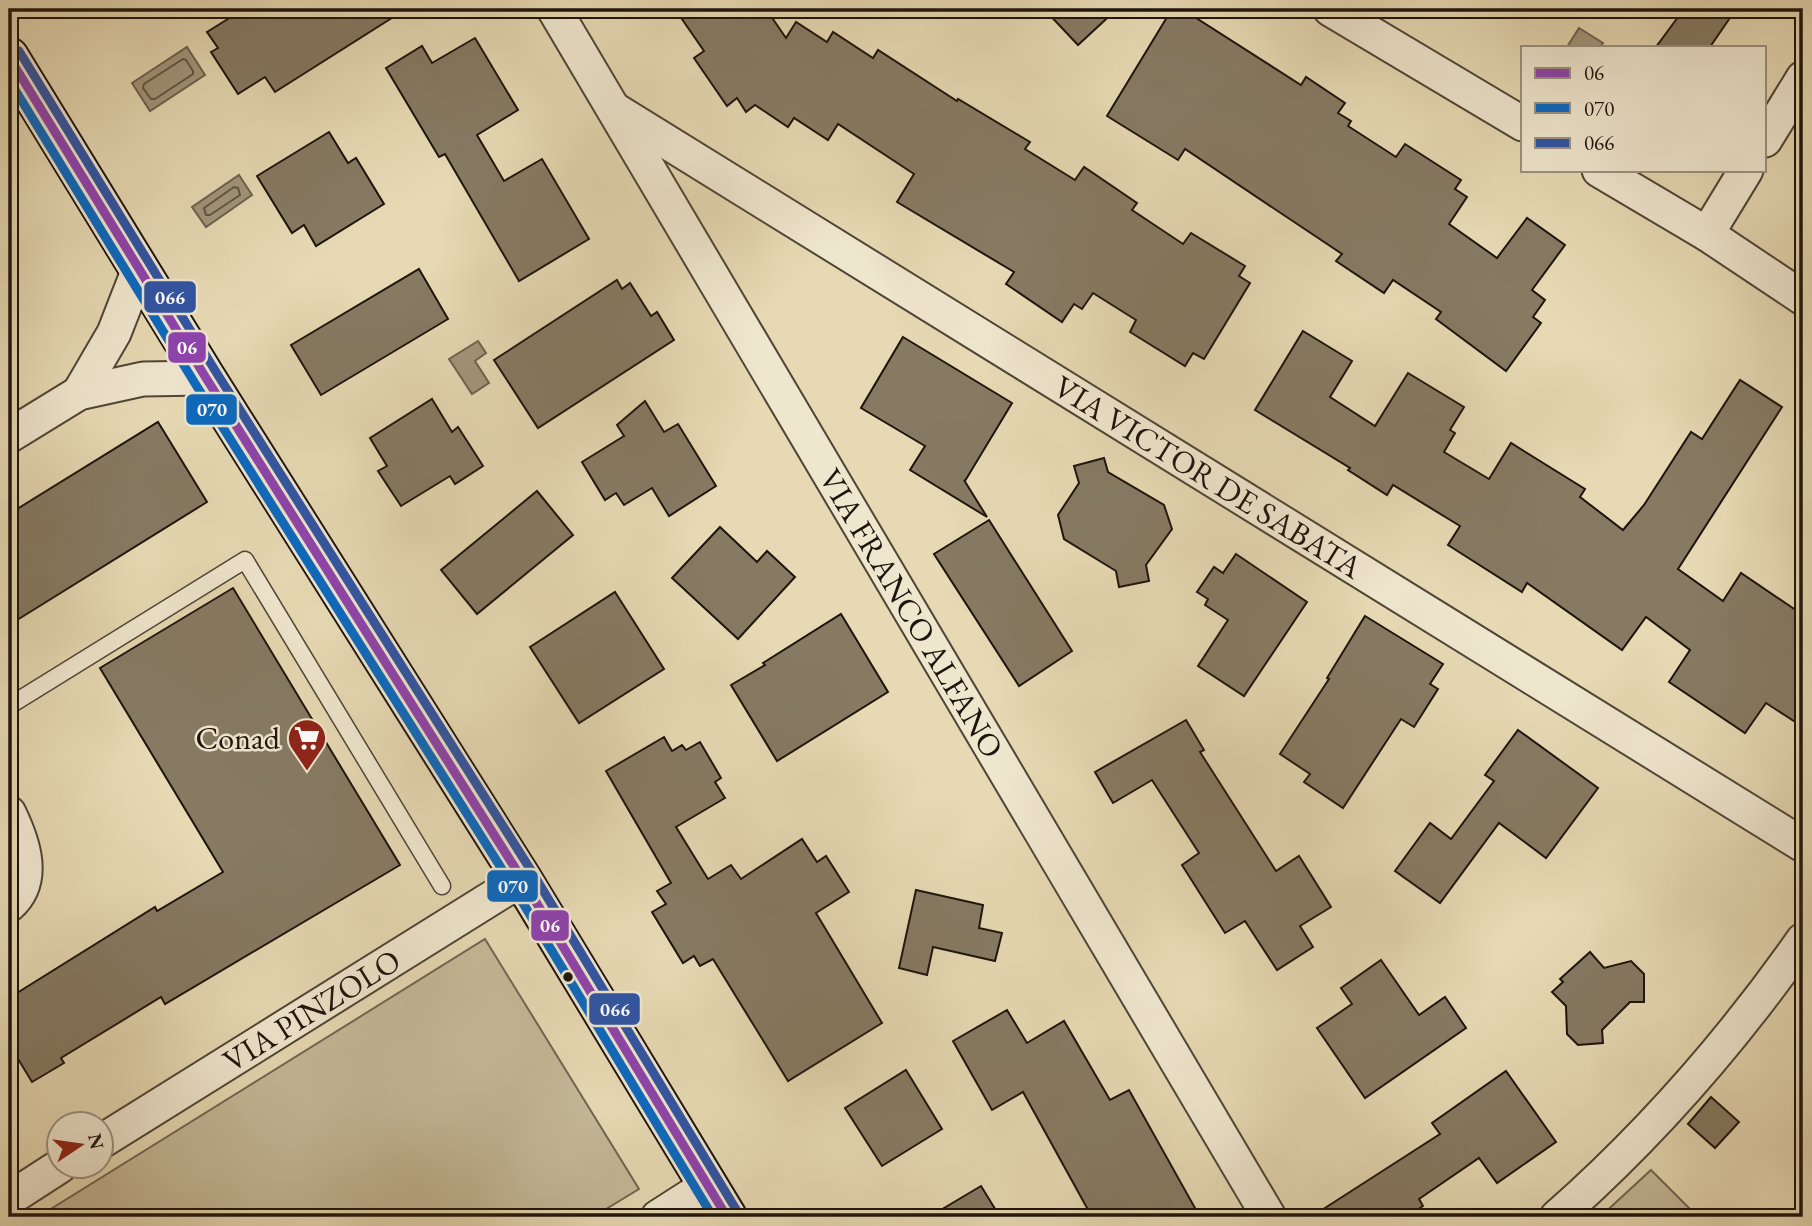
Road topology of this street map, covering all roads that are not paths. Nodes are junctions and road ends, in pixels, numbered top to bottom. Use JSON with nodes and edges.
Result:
{"nodes":[{"id":1,"x":554,"y":9,"type":"edge"},
{"id":2,"x":1330,"y":9,"type":"edge"},
{"id":3,"x":9,"y":57,"type":"edge"},
{"id":4,"x":1803,"y":78,"type":"edge"},
{"id":5,"x":612,"y":108,"type":"junction"},
{"id":6,"x":1521,"y":123,"type":"edge"},
{"id":7,"x":1766,"y":138,"type":"edge"},
{"id":8,"x":1602,"y":172,"type":"edge"},
{"id":9,"x":1745,"y":172,"type":"edge"},
{"id":10,"x":1707,"y":234,"type":"junction"},
{"id":11,"x":139,"y":269,"type":"junction"},
{"id":12,"x":1803,"y":298,"type":"edge"},
{"id":13,"x":206,"y":378,"type":"junction"},
{"id":14,"x":79,"y":393,"type":"junction"},
{"id":15,"x":9,"y":436,"type":"edge"},
{"id":16,"x":9,"y":706,"type":"edge"},
{"id":17,"x":9,"y":813,"type":"edge"},
{"id":18,"x":1803,"y":845,"type":"edge"},
{"id":19,"x":522,"y":879,"type":"junction"},
{"id":20,"x":442,"y":886,"type":"dead end"},
{"id":21,"x":9,"y":905,"type":"edge"},
{"id":22,"x":1803,"y":940,"type":"edge"},
{"id":23,"x":116,"y":1132,"type":"edge"},
{"id":24,"x":46,"y":1176,"type":"edge"},
{"id":25,"x":708,"y":1185,"type":"junction"},
{"id":26,"x":9,"y":1199,"type":"edge"},
{"id":27,"x":658,"y":1217,"type":"edge"},
{"id":28,"x":727,"y":1217,"type":"edge"},
{"id":29,"x":1269,"y":1217,"type":"edge"},
{"id":30,"x":1556,"y":1217,"type":"edge"}],
"edges":[{"from":1,"to":5,"type":"street","name":"VIA FRANCO ALFANO"},
{"from":2,"to":6,"type":"street"},
{"from":3,"to":11,"type":"street"},
{"from":4,"to":7,"type":"street"},
{"from":5,"to":18,"type":"street","name":"VIA VICTOR DE SABATA"},
{"from":5,"to":29,"type":"street","name":"VIA FRANCO ALFANO"},
{"from":8,"to":10,"type":"street"},
{"from":9,"to":10,"type":"street"},
{"from":10,"to":12,"type":"street"},
{"from":11,"to":13,"type":"street"},
{"from":11,"to":14,"type":"street"},
{"from":13,"to":14,"type":"street"},
{"from":13,"to":19,"type":"street"},
{"from":14,"to":15,"type":"street"},
{"from":16,"to":20,"type":"lane"},
{"from":17,"to":21,"type":"street"},
{"from":19,"to":23,"type":"street","name":"VIA PINZOLO"},
{"from":19,"to":25,"type":"street"},
{"from":22,"to":30,"type":"street"},
{"from":24,"to":26,"type":"street"},
{"from":25,"to":27,"type":"street"},
{"from":25,"to":28,"type":"street"}]}
